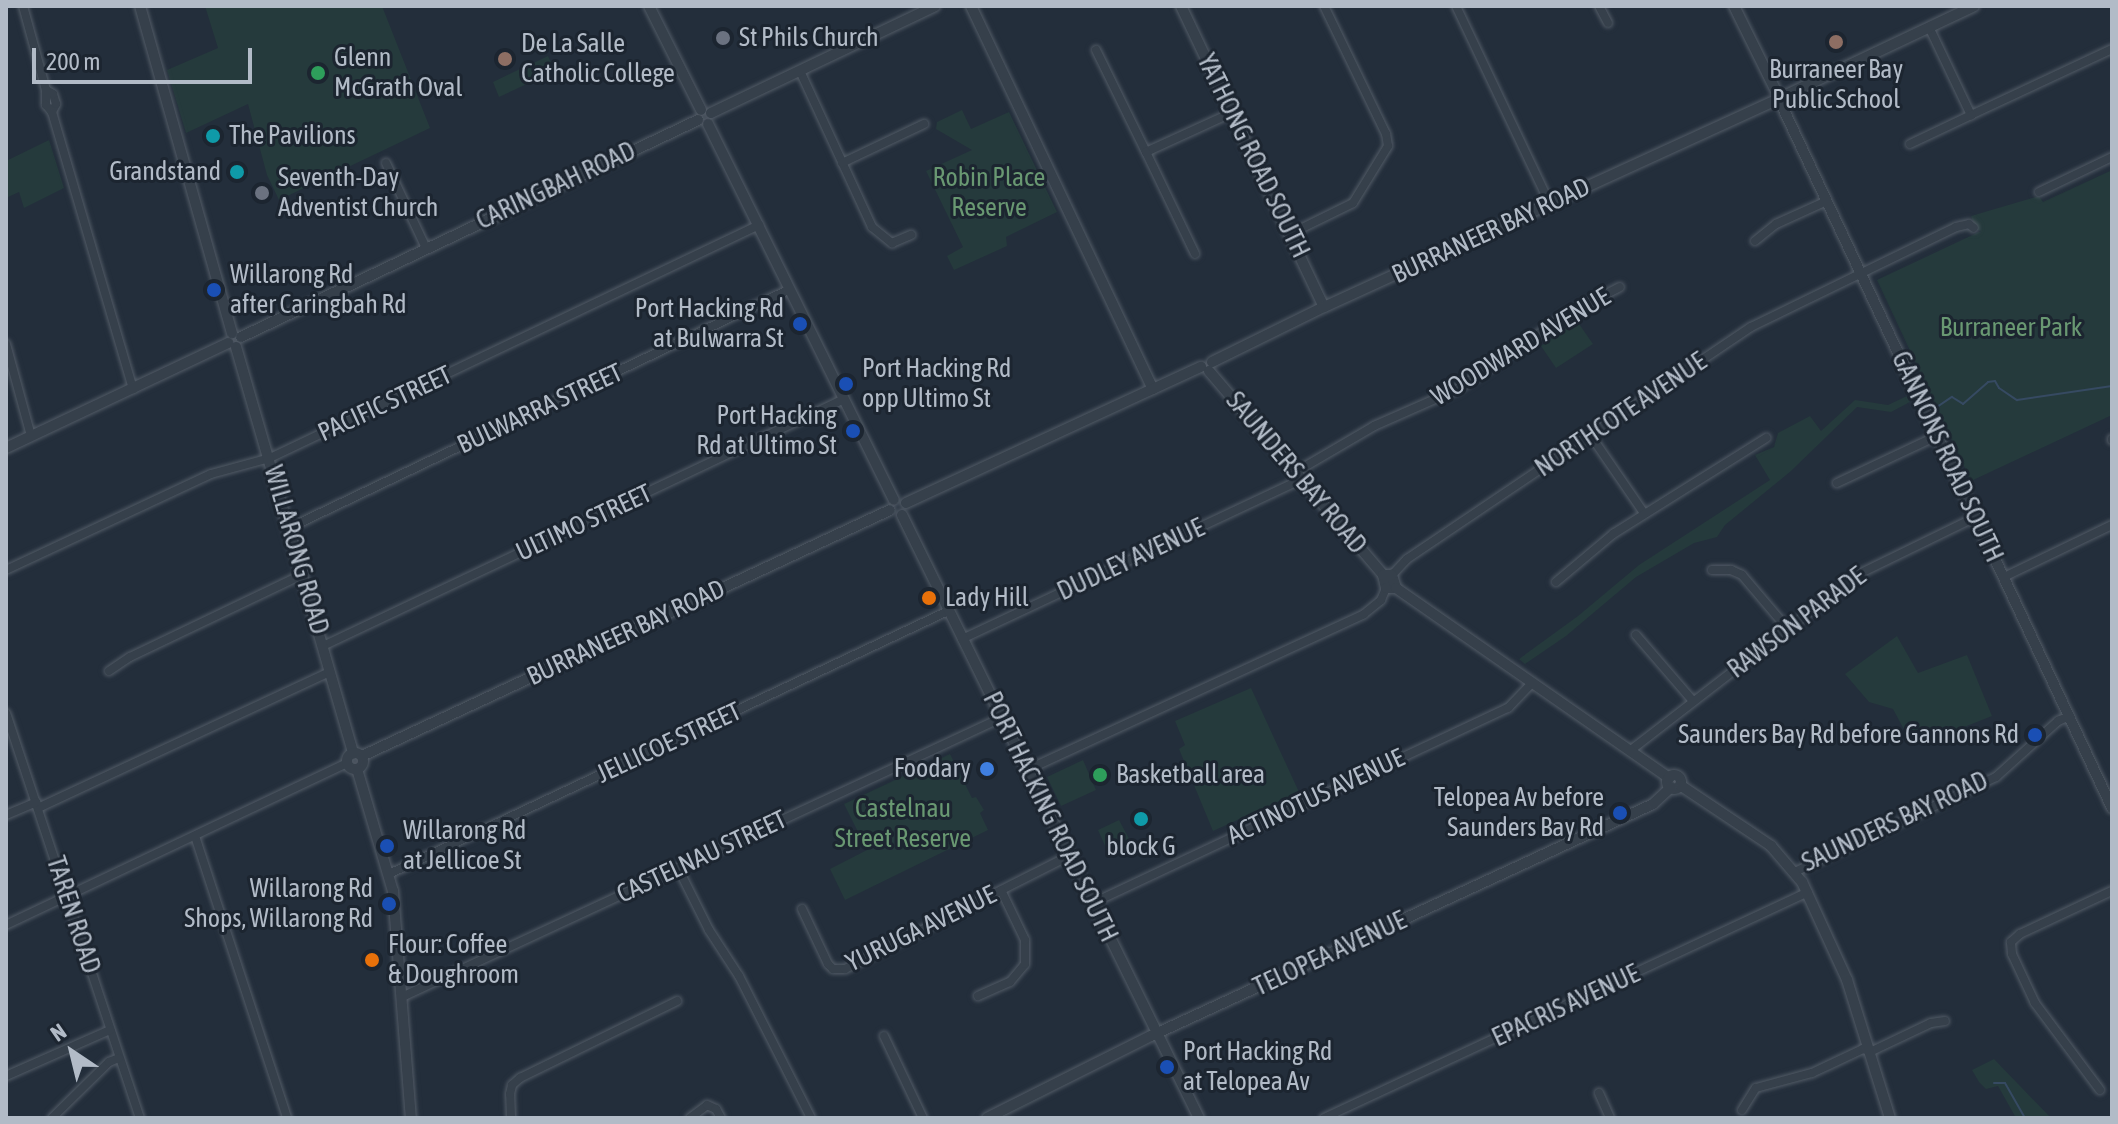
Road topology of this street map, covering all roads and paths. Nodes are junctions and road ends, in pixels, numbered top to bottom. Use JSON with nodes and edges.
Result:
{"nodes":[{"id":1,"x":23,"y":6,"type":"edge"},
{"id":2,"x":140,"y":6,"type":"edge"},
{"id":3,"x":649,"y":6,"type":"edge"},
{"id":4,"x":935,"y":6,"type":"edge"},
{"id":5,"x":971,"y":6,"type":"edge"},
{"id":6,"x":1181,"y":6,"type":"edge"},
{"id":7,"x":1324,"y":6,"type":"edge"},
{"id":8,"x":1456,"y":6,"type":"edge"},
{"id":9,"x":1599,"y":6,"type":"edge"},
{"id":10,"x":1734,"y":6,"type":"edge"},
{"id":11,"x":1974,"y":6,"type":"edge"},
{"id":12,"x":1608,"y":23,"type":"dead end"},
{"id":13,"x":1929,"y":27,"type":"junction"},
{"id":14,"x":2112,"y":49,"type":"edge"},
{"id":15,"x":1096,"y":50,"type":"dead end"},
{"id":16,"x":800,"y":71,"type":"junction"},
{"id":17,"x":1779,"y":98,"type":"junction"},
{"id":18,"x":1231,"y":113,"type":"junction"},
{"id":19,"x":1971,"y":115,"type":"junction"},
{"id":20,"x":704,"y":117,"type":"junction"},
{"id":21,"x":924,"y":124,"type":"dead end"},
{"id":22,"x":1910,"y":144,"type":"dead end"},
{"id":23,"x":1146,"y":152,"type":"junction"},
{"id":24,"x":2112,"y":157,"type":"edge"},
{"id":25,"x":386,"y":163,"type":"dead end"},
{"id":26,"x":842,"y":163,"type":"junction"},
{"id":27,"x":2039,"y":192,"type":"dead end"},
{"id":28,"x":1827,"y":201,"type":"junction"},
{"id":29,"x":1550,"y":204,"type":"junction"},
{"id":30,"x":1970,"y":223,"type":"dead end"},
{"id":31,"x":759,"y":225,"type":"junction"},
{"id":32,"x":1290,"y":234,"type":"junction"},
{"id":33,"x":911,"y":235,"type":"dead end"},
{"id":34,"x":1755,"y":241,"type":"dead end"},
{"id":35,"x":426,"y":248,"type":"junction"},
{"id":36,"x":1195,"y":254,"type":"dead end"},
{"id":37,"x":1860,"y":272,"type":"junction"},
{"id":38,"x":1620,"y":287,"type":"dead end"},
{"id":39,"x":790,"y":289,"type":"junction"},
{"id":40,"x":1324,"y":307,"type":"junction"},
{"id":41,"x":234,"y":340,"type":"junction"},
{"id":42,"x":6,"y":344,"type":"edge"},
{"id":43,"x":1207,"y":367,"type":"junction"},
{"id":44,"x":133,"y":389,"type":"junction"},
{"id":45,"x":1153,"y":389,"type":"junction"},
{"id":46,"x":844,"y":399,"type":"junction"},
{"id":47,"x":31,"y":436,"type":"junction"},
{"id":48,"x":1591,"y":436,"type":"junction"},
{"id":49,"x":1937,"y":436,"type":"junction"},
{"id":50,"x":1766,"y":438,"type":"dead end"},
{"id":51,"x":6,"y":448,"type":"edge"},
{"id":52,"x":270,"y":458,"type":"junction"},
{"id":53,"x":1297,"y":476,"type":"junction"},
{"id":54,"x":1837,"y":483,"type":"dead end"},
{"id":55,"x":897,"y":504,"type":"junction"},
{"id":56,"x":1644,"y":513,"type":"junction"},
{"id":57,"x":1976,"y":517,"type":"junction"},
{"id":58,"x":2112,"y":525,"type":"edge"},
{"id":59,"x":289,"y":528,"type":"junction"},
{"id":60,"x":6,"y":570,"type":"edge"},
{"id":61,"x":1712,"y":570,"type":"dead end"},
{"id":62,"x":303,"y":574,"type":"junction"},
{"id":63,"x":1388,"y":575,"type":"junction"},
{"id":64,"x":2004,"y":577,"type":"junction"},
{"id":65,"x":1556,"y":582,"type":"dead end"},
{"id":66,"x":1391,"y":588,"type":"junction"},
{"id":67,"x":948,"y":611,"type":"junction"},
{"id":68,"x":1787,"y":628,"type":"junction"},
{"id":69,"x":1636,"y":635,"type":"dead end"},
{"id":70,"x":962,"y":639,"type":"junction"},
{"id":71,"x":323,"y":646,"type":"junction"},
{"id":72,"x":109,"y":671,"type":"dead end"},
{"id":73,"x":330,"y":672,"type":"junction"},
{"id":74,"x":1532,"y":683,"type":"junction"},
{"id":75,"x":1693,"y":701,"type":"junction"},
{"id":76,"x":6,"y":713,"type":"edge"},
{"id":77,"x":2070,"y":716,"type":"junction"},
{"id":78,"x":1001,"y":718,"type":"junction"},
{"id":79,"x":1631,"y":750,"type":"junction"},
{"id":80,"x":355,"y":760,"type":"junction"},
{"id":81,"x":1027,"y":770,"type":"junction"},
{"id":82,"x":1673,"y":784,"type":"junction"},
{"id":83,"x":37,"y":805,"type":"junction"},
{"id":84,"x":2112,"y":808,"type":"edge"},
{"id":85,"x":6,"y":815,"type":"edge"},
{"id":86,"x":195,"y":836,"type":"junction"},
{"id":87,"x":1069,"y":856,"type":"junction"},
{"id":88,"x":678,"y":868,"type":"junction"},
{"id":89,"x":1795,"y":872,"type":"junction"},
{"id":90,"x":389,"y":874,"type":"junction"},
{"id":91,"x":1001,"y":890,"type":"junction"},
{"id":92,"x":2112,"y":891,"type":"edge"},
{"id":93,"x":1808,"y":892,"type":"junction"},
{"id":94,"x":67,"y":896,"type":"junction"},
{"id":95,"x":1093,"y":903,"type":"junction"},
{"id":96,"x":802,"y":909,"type":"dead end"},
{"id":97,"x":6,"y":925,"type":"edge"},
{"id":98,"x":978,"y":996,"type":"dead end"},
{"id":99,"x":402,"y":997,"type":"junction"},
{"id":100,"x":677,"y":1001,"type":"dead end"},
{"id":101,"x":1945,"y":1021,"type":"dead end"},
{"id":102,"x":110,"y":1030,"type":"junction"},
{"id":103,"x":1157,"y":1033,"type":"junction"},
{"id":104,"x":884,"y":1036,"type":"dead end"},
{"id":105,"x":1867,"y":1050,"type":"junction"},
{"id":106,"x":119,"y":1058,"type":"junction"},
{"id":107,"x":6,"y":1076,"type":"edge"},
{"id":108,"x":2100,"y":1090,"type":"dead end"},
{"id":109,"x":1599,"y":1093,"type":"dead end"},
{"id":110,"x":1742,"y":1110,"type":"dead end"},
{"id":111,"x":52,"y":1118,"type":"edge"},
{"id":112,"x":140,"y":1118,"type":"edge"},
{"id":113,"x":287,"y":1118,"type":"edge"},
{"id":114,"x":411,"y":1118,"type":"edge"},
{"id":115,"x":511,"y":1118,"type":"edge"},
{"id":116,"x":690,"y":1118,"type":"edge"},
{"id":117,"x":721,"y":1118,"type":"edge"},
{"id":118,"x":811,"y":1118,"type":"edge"},
{"id":119,"x":923,"y":1118,"type":"edge"},
{"id":120,"x":987,"y":1118,"type":"edge"},
{"id":121,"x":1199,"y":1118,"type":"edge"},
{"id":122,"x":1324,"y":1118,"type":"edge"},
{"id":123,"x":1610,"y":1118,"type":"edge"},
{"id":124,"x":1890,"y":1118,"type":"edge"}],
"edges":[{"from":1,"to":44,"type":"street"},
{"from":2,"to":41,"type":"street","name":"WILLARONG ROAD"},
{"from":3,"to":20,"type":"street"},
{"from":4,"to":16,"type":"street","name":"CARINGBAH ROAD"},
{"from":5,"to":45,"type":"street"},
{"from":6,"to":18,"type":"street","name":"YATHONG ROAD SOUTH"},
{"from":7,"to":32,"type":"street"},
{"from":8,"to":29,"type":"street"},
{"from":9,"to":12,"type":"street"},
{"from":10,"to":17,"type":"street","name":"GANNONS ROAD SOUTH"},
{"from":11,"to":13,"type":"street","name":"BURRANEER BAY ROAD"},
{"from":13,"to":17,"type":"street","name":"BURRANEER BAY ROAD"},
{"from":13,"to":19,"type":"street"},
{"from":14,"to":19,"type":"street"},
{"from":15,"to":23,"type":"street"},
{"from":16,"to":20,"type":"street","name":"CARINGBAH ROAD"},
{"from":16,"to":26,"type":"street"},
{"from":17,"to":28,"type":"street","name":"GANNONS ROAD SOUTH"},
{"from":17,"to":29,"type":"street","name":"BURRANEER BAY ROAD"},
{"from":18,"to":23,"type":"street"},
{"from":18,"to":32,"type":"street","name":"YATHONG ROAD SOUTH"},
{"from":19,"to":22,"type":"street"},
{"from":20,"to":31,"type":"street"},
{"from":20,"to":35,"type":"street","name":"CARINGBAH ROAD"},
{"from":21,"to":26,"type":"street"},
{"from":23,"to":36,"type":"street"},
{"from":24,"to":27,"type":"street"},
{"from":25,"to":35,"type":"street"},
{"from":26,"to":33,"type":"street"},
{"from":28,"to":34,"type":"street"},
{"from":28,"to":37,"type":"street","name":"GANNONS ROAD SOUTH"},
{"from":29,"to":40,"type":"street","name":"BURRANEER BAY ROAD"},
{"from":30,"to":37,"type":"street","name":"NORTHCOTE AVENUE"},
{"from":31,"to":39,"type":"street"},
{"from":31,"to":52,"type":"street","name":"PACIFIC STREET"},
{"from":32,"to":40,"type":"street","name":"YATHONG ROAD SOUTH"},
{"from":35,"to":41,"type":"street","name":"CARINGBAH ROAD"},
{"from":37,"to":48,"type":"street","name":"NORTHCOTE AVENUE"},
{"from":37,"to":49,"type":"street","name":"GANNONS ROAD SOUTH"},
{"from":38,"to":53,"type":"street","name":"WOODWARD AVENUE"},
{"from":39,"to":46,"type":"street"},
{"from":39,"to":59,"type":"street","name":"BULWARRA STREET"},
{"from":40,"to":43,"type":"street","name":"BURRANEER BAY ROAD"},
{"from":41,"to":44,"type":"street","name":"CARINGBAH ROAD"},
{"from":41,"to":52,"type":"street","name":"WILLARONG ROAD"},
{"from":42,"to":47,"type":"street"},
{"from":43,"to":45,"type":"street","name":"BURRANEER BAY ROAD"},
{"from":43,"to":53,"type":"street","name":"SAUNDERS BAY ROAD"},
{"from":44,"to":47,"type":"street","name":"CARINGBAH ROAD"},
{"from":45,"to":55,"type":"street","name":"BURRANEER BAY ROAD"},
{"from":46,"to":55,"type":"street"},
{"from":46,"to":71,"type":"street","name":"ULTIMO STREET"},
{"from":47,"to":51,"type":"street","name":"CARINGBAH ROAD"},
{"from":48,"to":56,"type":"street"},
{"from":48,"to":63,"type":"street","name":"NORTHCOTE AVENUE"},
{"from":49,"to":54,"type":"street"},
{"from":49,"to":57,"type":"street","name":"GANNONS ROAD SOUTH"},
{"from":50,"to":56,"type":"street"},
{"from":52,"to":59,"type":"street","name":"WILLARONG ROAD"},
{"from":52,"to":60,"type":"street","name":"PACIFIC STREET"},
{"from":53,"to":63,"type":"street","name":"SAUNDERS BAY ROAD"},
{"from":53,"to":70,"type":"street","name":"DUDLEY AVENUE"},
{"from":55,"to":67,"type":"street","name":"PORT HACKING ROAD SOUTH"},
{"from":55,"to":80,"type":"street","name":"BURRANEER BAY ROAD"},
{"from":56,"to":65,"type":"street"},
{"from":57,"to":64,"type":"street","name":"GANNONS ROAD SOUTH"},
{"from":57,"to":68,"type":"street","name":"RAWSON PARADE"},
{"from":58,"to":64,"type":"street"},
{"from":59,"to":62,"type":"street","name":"WILLARONG ROAD"},
{"from":61,"to":68,"type":"street"},
{"from":62,"to":71,"type":"street","name":"WILLARONG ROAD"},
{"from":62,"to":72,"type":"street"},
{"from":63,"to":66,"type":"street"},
{"from":64,"to":77,"type":"street","name":"GANNONS ROAD SOUTH"},
{"from":66,"to":74,"type":"street","name":"SAUNDERS BAY ROAD"},
{"from":66,"to":81,"type":"street"},
{"from":67,"to":70,"type":"street","name":"PORT HACKING ROAD SOUTH"},
{"from":67,"to":90,"type":"street","name":"JELLICOE STREET"},
{"from":68,"to":75,"type":"street","name":"RAWSON PARADE"},
{"from":69,"to":75,"type":"street"},
{"from":70,"to":78,"type":"street","name":"PORT HACKING ROAD SOUTH"},
{"from":71,"to":73,"type":"street","name":"WILLARONG ROAD"},
{"from":73,"to":80,"type":"street","name":"WILLARONG ROAD"},
{"from":73,"to":83,"type":"street"},
{"from":74,"to":79,"type":"street","name":"SAUNDERS BAY ROAD"},
{"from":74,"to":95,"type":"street","name":"ACTINOTUS AVENUE"},
{"from":75,"to":79,"type":"street","name":"RAWSON PARADE"},
{"from":76,"to":83,"type":"street","name":"TAREN ROAD"},
{"from":77,"to":84,"type":"street","name":"GANNONS ROAD SOUTH"},
{"from":77,"to":89,"type":"street","name":"SAUNDERS BAY ROAD"},
{"from":78,"to":81,"type":"street","name":"PORT HACKING ROAD SOUTH"},
{"from":78,"to":88,"type":"street","name":"CASTELNAU STREET"},
{"from":79,"to":82,"type":"street","name":"SAUNDERS BAY ROAD"},
{"from":80,"to":86,"type":"street","name":"BURRANEER BAY ROAD"},
{"from":80,"to":90,"type":"street","name":"WILLARONG ROAD"},
{"from":81,"to":87,"type":"street","name":"PORT HACKING ROAD SOUTH"},
{"from":82,"to":89,"type":"street","name":"SAUNDERS BAY ROAD"},
{"from":82,"to":103,"type":"street","name":"TELOPEA AVENUE"},
{"from":83,"to":85,"type":"street"},
{"from":83,"to":94,"type":"street","name":"TAREN ROAD"},
{"from":86,"to":94,"type":"street","name":"BURRANEER BAY ROAD"},
{"from":86,"to":113,"type":"street"},
{"from":87,"to":91,"type":"street","name":"YURUGA AVENUE"},
{"from":87,"to":95,"type":"street","name":"PORT HACKING ROAD SOUTH"},
{"from":88,"to":99,"type":"street","name":"CASTELNAU STREET"},
{"from":88,"to":118,"type":"street"},
{"from":89,"to":93,"type":"street"},
{"from":90,"to":99,"type":"street","name":"WILLARONG ROAD"},
{"from":91,"to":96,"type":"street","name":"YURUGA AVENUE"},
{"from":91,"to":98,"type":"street"},
{"from":92,"to":108,"type":"street"},
{"from":93,"to":105,"type":"street"},
{"from":93,"to":122,"type":"street","name":"EPACRIS AVENUE"},
{"from":94,"to":97,"type":"street","name":"BURRANEER BAY ROAD"},
{"from":94,"to":102,"type":"street","name":"TAREN ROAD"},
{"from":95,"to":103,"type":"street","name":"PORT HACKING ROAD SOUTH"},
{"from":99,"to":114,"type":"street","name":"WILLARONG ROAD"},
{"from":100,"to":115,"type":"street"},
{"from":101,"to":105,"type":"street"},
{"from":102,"to":106,"type":"street","name":"TAREN ROAD"},
{"from":102,"to":107,"type":"street"},
{"from":103,"to":120,"type":"street","name":"TELOPEA AVENUE"},
{"from":103,"to":121,"type":"street","name":"PORT HACKING ROAD SOUTH"},
{"from":104,"to":119,"type":"street"},
{"from":105,"to":110,"type":"street"},
{"from":105,"to":124,"type":"street"},
{"from":106,"to":111,"type":"street"},
{"from":106,"to":112,"type":"street","name":"TAREN ROAD"},
{"from":109,"to":123,"type":"street"},
{"from":116,"to":117,"type":"street"}]}
